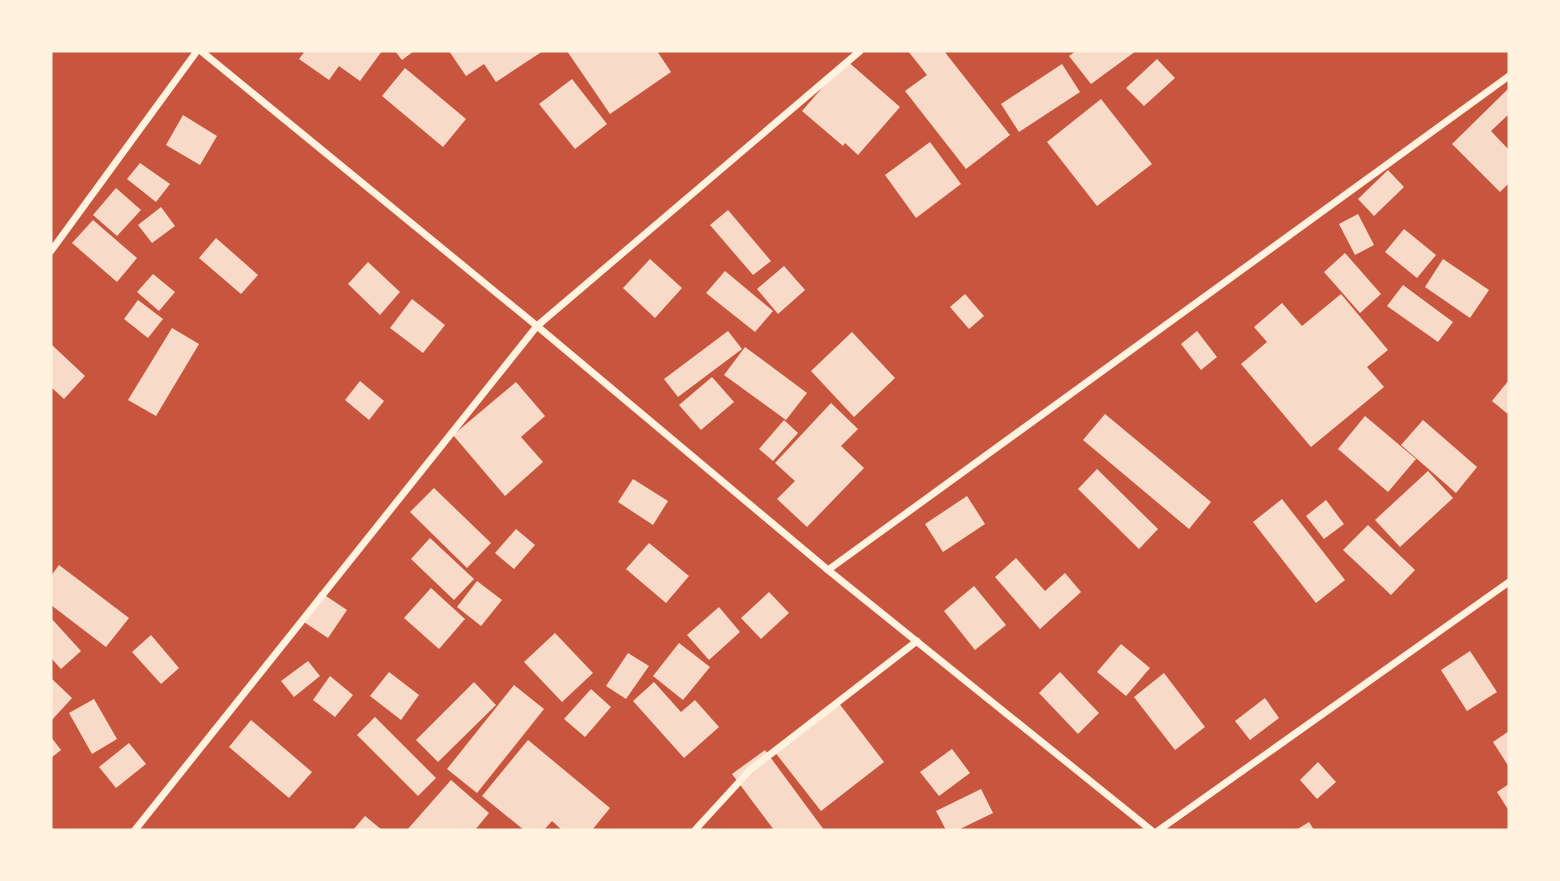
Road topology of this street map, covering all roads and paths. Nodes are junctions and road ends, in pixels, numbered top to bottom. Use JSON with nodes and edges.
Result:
{"nodes":[{"id":1,"x":199,"y":51,"type":"edge"},
{"id":2,"x":860,"y":51,"type":"edge"},
{"id":3,"x":1509,"y":76,"type":"edge"},
{"id":4,"x":51,"y":251,"type":"edge"},
{"id":5,"x":537,"y":326,"type":"junction"},
{"id":6,"x":828,"y":570,"type":"junction"},
{"id":7,"x":1509,"y":582,"type":"edge"},
{"id":8,"x":917,"y":641,"type":"junction"},
{"id":9,"x":135,"y":830,"type":"edge"},
{"id":10,"x":695,"y":830,"type":"edge"},
{"id":11,"x":1151,"y":830,"type":"edge"},
{"id":12,"x":1159,"y":830,"type":"edge"}],
"edges":[{"from":1,"to":4,"type":"street"},
{"from":1,"to":5,"type":"street"},
{"from":2,"to":5,"type":"street"},
{"from":3,"to":6,"type":"street"},
{"from":5,"to":6,"type":"street"},
{"from":5,"to":9,"type":"street"},
{"from":6,"to":8,"type":"street"},
{"from":7,"to":12,"type":"street"},
{"from":8,"to":10,"type":"street"},
{"from":8,"to":11,"type":"street"}]}
